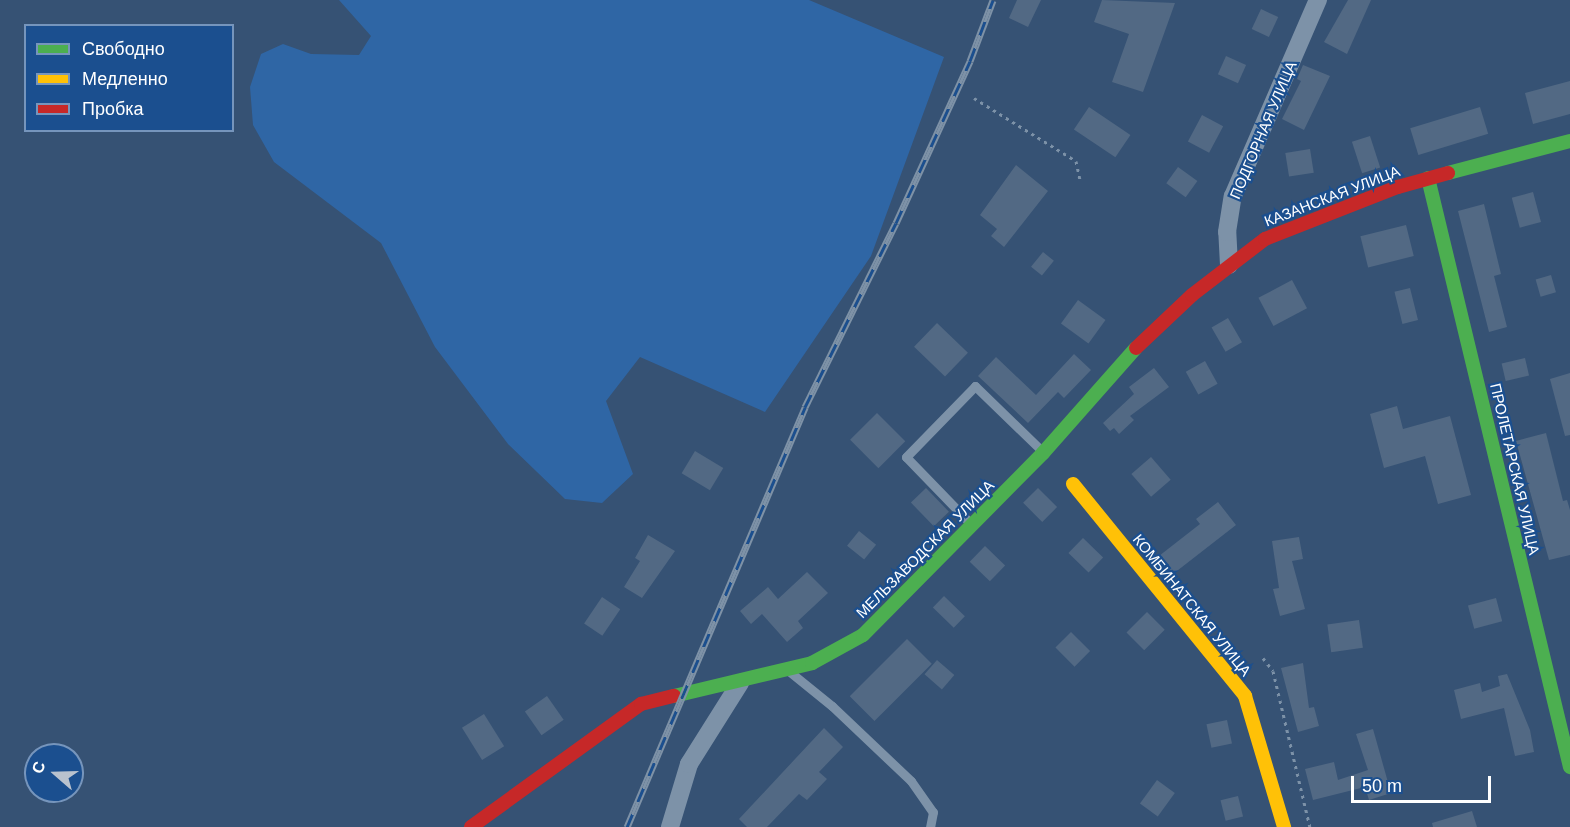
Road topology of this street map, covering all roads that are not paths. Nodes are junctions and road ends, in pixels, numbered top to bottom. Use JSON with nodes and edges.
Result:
{"nodes":[{"id":1,"x":1318,"y":0,"type":"edge"},
{"id":2,"x":1570,"y":141,"type":"edge"},
{"id":3,"x":1428,"y":178,"type":"junction"},
{"id":4,"x":1229,"y":265,"type":"junction"},
{"id":5,"x":1043,"y":453,"type":"junction"},
{"id":6,"x":1073,"y":484,"type":"dead end"},
{"id":7,"x":972,"y":525,"type":"junction"},
{"id":8,"x":787,"y":670,"type":"junction"},
{"id":9,"x":740,"y":683,"type":"junction"},
{"id":10,"x":1568,"y":749,"type":"edge"},
{"id":11,"x":1570,"y":767,"type":"edge"},
{"id":12,"x":471,"y":827,"type":"edge"},
{"id":13,"x":670,"y":827,"type":"edge"},
{"id":14,"x":930,"y":827,"type":"edge"},
{"id":15,"x":1284,"y":827,"type":"edge"}],
"edges":[{"from":1,"to":4,"type":"street","name":"ПОДГОРНАЯ УЛИЦА"},
{"from":2,"to":3,"type":"street","name":"КАЗАНСКАЯ УЛИЦА"},
{"from":3,"to":4,"type":"street","name":"КАЗАНСКАЯ УЛИЦА"},
{"from":3,"to":10,"type":"street","name":"ПРОЛЕТАРСКАЯ УЛИЦА"},
{"from":4,"to":5,"type":"street","name":"КАЗАНСКАЯ УЛИЦА"},
{"from":5,"to":7,"type":"street","name":"МЕЛЬЗАВОДСКАЯ УЛИЦА"},
{"from":5,"to":7,"type":"lane"},
{"from":6,"to":15,"type":"street","name":"КОМБИНАТСКАЯ УЛИЦА"},
{"from":7,"to":8,"type":"street","name":"МЕЛЬЗАВОДСКАЯ УЛИЦА"},
{"from":8,"to":9,"type":"street","name":"МЕЛЬЗАВОДСКАЯ УЛИЦА"},
{"from":8,"to":14,"type":"lane"},
{"from":9,"to":12,"type":"street","name":"МЕЛЬЗАВОДСКАЯ УЛИЦА"},
{"from":9,"to":13,"type":"street"},
{"from":10,"to":11,"type":"street","name":"ПРОЛЕТАРСКАЯ УЛИЦА"}]}
